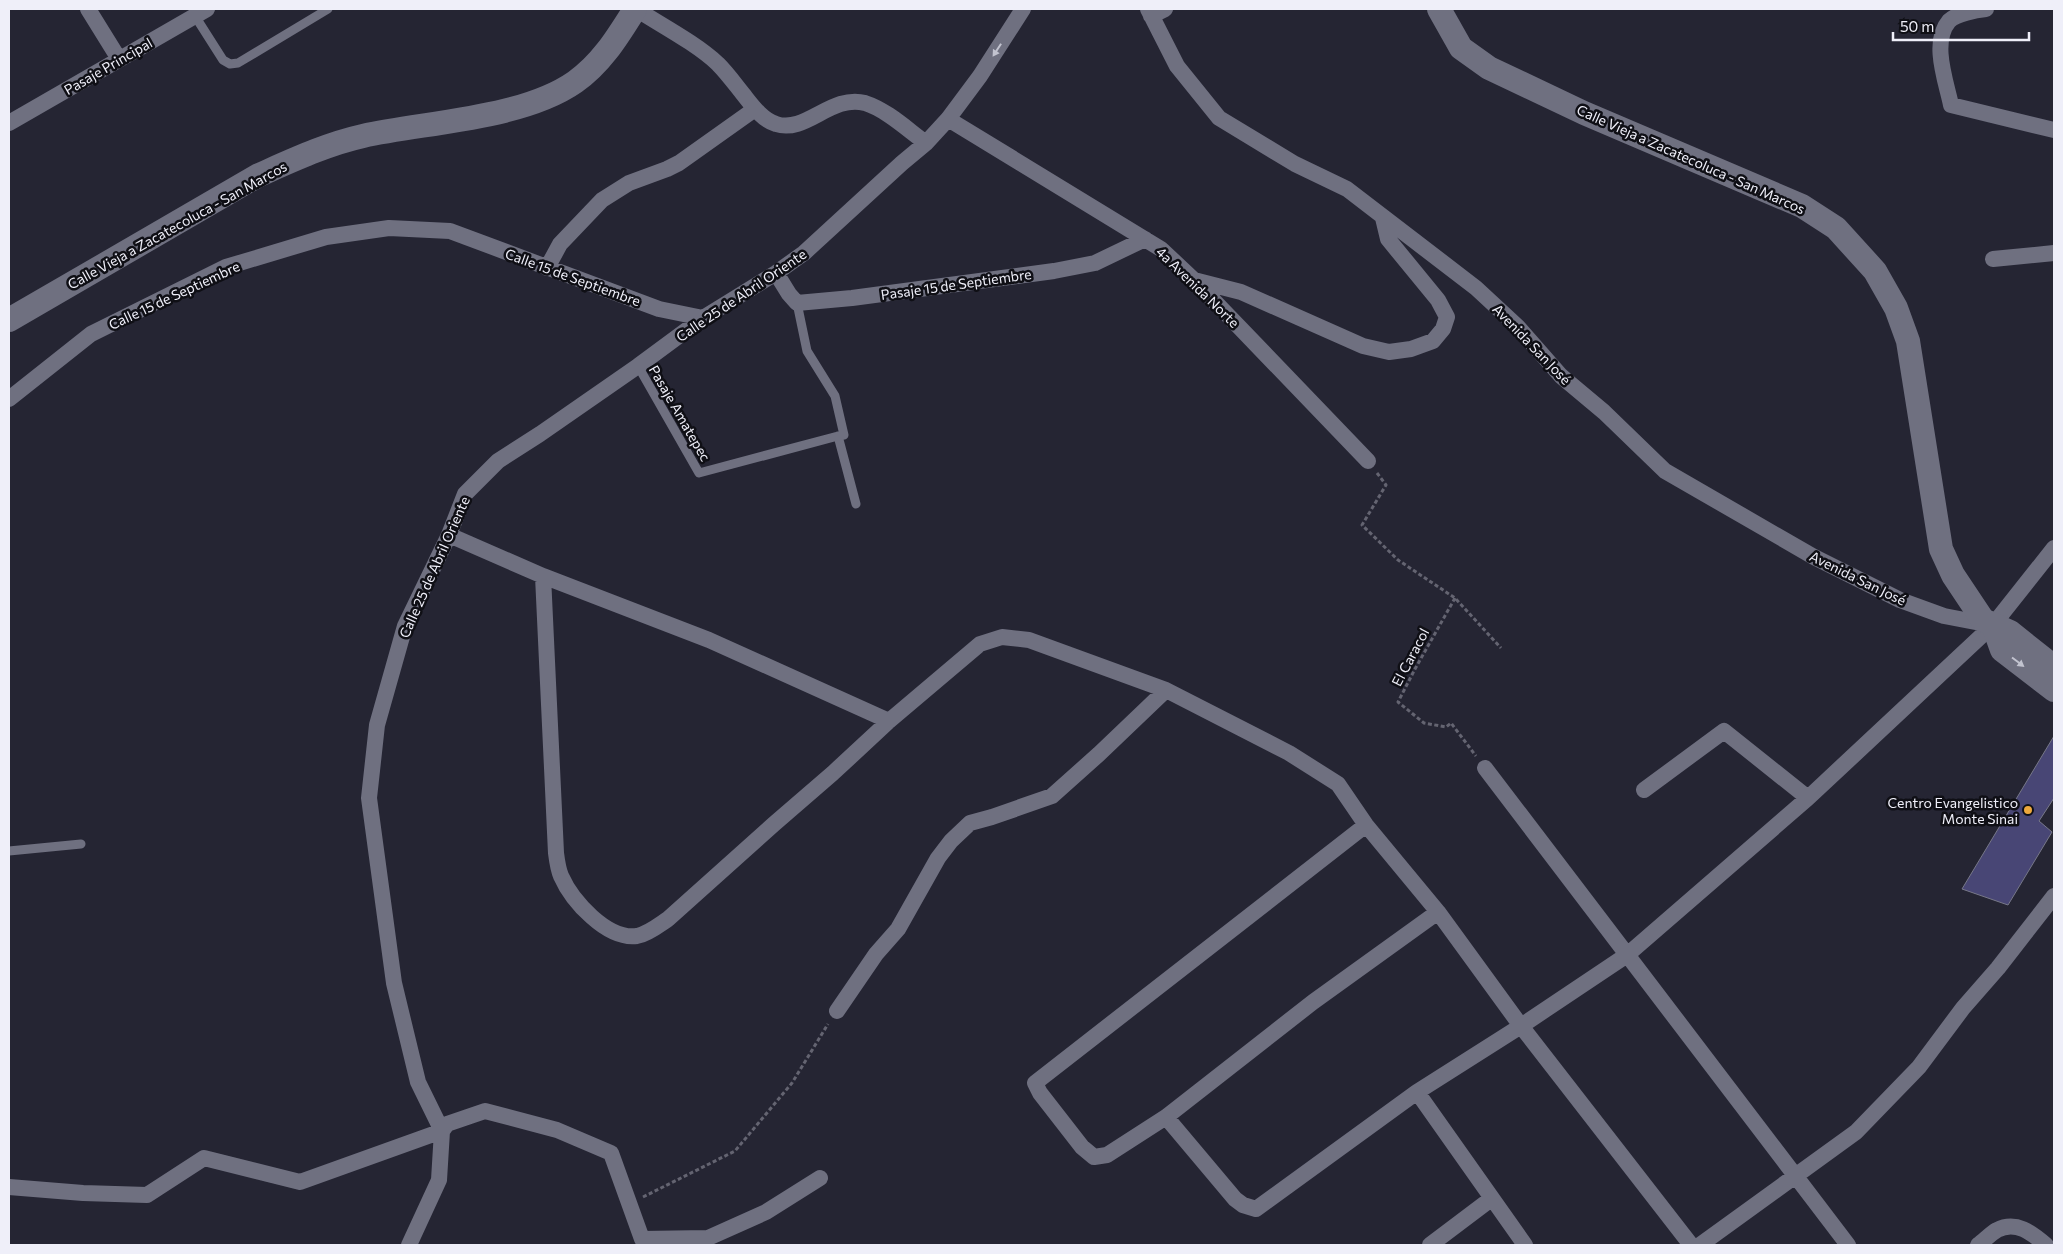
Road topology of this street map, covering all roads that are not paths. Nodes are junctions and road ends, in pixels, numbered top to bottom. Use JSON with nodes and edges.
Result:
{"nodes":[{"id":1,"x":88,"y":9,"type":"edge"},
{"id":2,"x":328,"y":9,"type":"edge"},
{"id":3,"x":636,"y":9,"type":"edge"},
{"id":4,"x":1023,"y":9,"type":"edge"},
{"id":5,"x":1439,"y":9,"type":"edge"},
{"id":6,"x":1986,"y":9,"type":"edge"},
{"id":7,"x":1155,"y":11,"type":"edge"},
{"id":8,"x":201,"y":12,"type":"edge"},
{"id":9,"x":118,"y":59,"type":"junction"},
{"id":10,"x":755,"y":109,"type":"junction"},
{"id":11,"x":948,"y":119,"type":"junction"},
{"id":12,"x":9,"y":123,"type":"edge"},
{"id":13,"x":2054,"y":130,"type":"edge"},
{"id":14,"x":926,"y":143,"type":"junction"},
{"id":15,"x":1383,"y":218,"type":"junction"},
{"id":16,"x":1145,"y":239,"type":"junction"},
{"id":17,"x":2054,"y":253,"type":"edge"},
{"id":18,"x":1993,"y":259,"type":"dead end"},
{"id":19,"x":547,"y":268,"type":"junction"},
{"id":20,"x":776,"y":273,"type":"junction"},
{"id":21,"x":1194,"y":280,"type":"junction"},
{"id":22,"x":797,"y":302,"type":"junction"},
{"id":23,"x":703,"y":318,"type":"junction"},
{"id":24,"x":9,"y":320,"type":"edge"},
{"id":25,"x":638,"y":366,"type":"junction"},
{"id":26,"x":9,"y":399,"type":"edge"},
{"id":27,"x":838,"y":436,"type":"junction"},
{"id":28,"x":1368,"y":461,"type":"road end"},
{"id":29,"x":856,"y":504,"type":"dead end"},
{"id":30,"x":449,"y":535,"type":"junction"},
{"id":31,"x":2054,"y":548,"type":"edge"},
{"id":32,"x":544,"y":576,"type":"junction"},
{"id":33,"x":1993,"y":625,"type":"junction"},
{"id":34,"x":2054,"y":667,"type":"edge"},
{"id":35,"x":1166,"y":690,"type":"junction"},
{"id":36,"x":2054,"y":690,"type":"edge"},
{"id":37,"x":889,"y":721,"type":"junction"},
{"id":38,"x":1485,"y":768,"type":"road end"},
{"id":39,"x":1644,"y":790,"type":"dead end"},
{"id":40,"x":1808,"y":798,"type":"junction"},
{"id":41,"x":1366,"y":825,"type":"junction"},
{"id":42,"x":81,"y":844,"type":"dead end"},
{"id":43,"x":9,"y":851,"type":"edge"},
{"id":44,"x":2054,"y":896,"type":"edge"},
{"id":45,"x":1438,"y":912,"type":"junction"},
{"id":46,"x":1627,"y":955,"type":"junction"},
{"id":47,"x":836,"y":1011,"type":"road end"},
{"id":48,"x":1521,"y":1026,"type":"junction"},
{"id":49,"x":1418,"y":1092,"type":"junction"},
{"id":50,"x":1166,"y":1117,"type":"junction"},
{"id":51,"x":442,"y":1131,"type":"junction"},
{"id":52,"x":1795,"y":1176,"type":"junction"},
{"id":53,"x":820,"y":1178,"type":"dead end"},
{"id":54,"x":9,"y":1187,"type":"edge"},
{"id":55,"x":1492,"y":1199,"type":"junction"},
{"id":56,"x":409,"y":1245,"type":"edge"},
{"id":57,"x":1430,"y":1245,"type":"edge"},
{"id":58,"x":1525,"y":1245,"type":"edge"},
{"id":59,"x":1691,"y":1245,"type":"edge"},
{"id":60,"x":1700,"y":1245,"type":"edge"},
{"id":61,"x":1848,"y":1245,"type":"edge"},
{"id":62,"x":1978,"y":1245,"type":"edge"},
{"id":63,"x":2046,"y":1245,"type":"edge"}],
"edges":[{"from":1,"to":9,"type":"street"},
{"from":2,"to":8,"type":"lane"},
{"from":3,"to":10,"type":"street"},
{"from":3,"to":24,"type":"main road","name":"Calle Vieja a Zacatecoluca - San Marcos"},
{"from":4,"to":11,"type":"street","name":"Calle 25 de Abril Oriente","one_way":true},
{"from":5,"to":33,"type":"main road","name":"Calle Vieja a Zacatecoluca - San Marcos"},
{"from":6,"to":13,"type":"street"},
{"from":7,"to":15,"type":"street","name":"Avenida San José"},
{"from":8,"to":9,"type":"street","name":"Pasaje Principal"},
{"from":9,"to":12,"type":"street","name":"Pasaje Principal"},
{"from":10,"to":14,"type":"street"},
{"from":10,"to":19,"type":"street"},
{"from":11,"to":14,"type":"street","name":"Calle 25 de Abril Oriente"},
{"from":11,"to":16,"type":"street","name":"4a Avenida Norte"},
{"from":14,"to":20,"type":"street","name":"Calle 25 de Abril Oriente"},
{"from":15,"to":21,"type":"street"},
{"from":15,"to":33,"type":"street","name":"Avenida San José"},
{"from":16,"to":21,"type":"street","name":"4a Avenida Norte"},
{"from":16,"to":22,"type":"street","name":"Pasaje 15 de Septiembre"},
{"from":17,"to":18,"type":"street"},
{"from":19,"to":23,"type":"street","name":"Calle 15 de Septiembre"},
{"from":19,"to":26,"type":"street","name":"Calle 15 de Septiembre"},
{"from":20,"to":22,"type":"street"},
{"from":20,"to":23,"type":"street","name":"Calle 25 de Abril Oriente"},
{"from":21,"to":28,"type":"street","name":"4a Avenida Norte"},
{"from":22,"to":27,"type":"lane"},
{"from":23,"to":25,"type":"street","name":"Calle 25 de Abril Oriente"},
{"from":25,"to":27,"type":"lane","name":"Pasaje Amatepec"},
{"from":25,"to":30,"type":"street","name":"Calle 25 de Abril Oriente"},
{"from":27,"to":29,"type":"lane"},
{"from":30,"to":32,"type":"street"},
{"from":30,"to":51,"type":"street","name":"Calle 25 de Abril Oriente"},
{"from":31,"to":33,"type":"street"},
{"from":32,"to":37,"type":"street"},
{"from":32,"to":37,"type":"street"},
{"from":33,"to":34,"type":"main road","name":"Calle Vieja a Zacatecoluca - San Marcos"},
{"from":33,"to":36,"type":"main road","name":"Calle Vieja a Zacatecoluca - San Marcos","one_way":true},
{"from":33,"to":40,"type":"street"},
{"from":35,"to":37,"type":"street"},
{"from":35,"to":41,"type":"street"},
{"from":35,"to":47,"type":"street"},
{"from":38,"to":46,"type":"street"},
{"from":39,"to":40,"type":"street"},
{"from":40,"to":46,"type":"street"},
{"from":41,"to":45,"type":"street"},
{"from":41,"to":50,"type":"street"},
{"from":42,"to":43,"type":"lane"},
{"from":44,"to":52,"type":"street"},
{"from":45,"to":48,"type":"street"},
{"from":45,"to":50,"type":"street"},
{"from":46,"to":48,"type":"street"},
{"from":46,"to":52,"type":"street"},
{"from":48,"to":49,"type":"street"},
{"from":48,"to":59,"type":"street"},
{"from":49,"to":50,"type":"street"},
{"from":49,"to":55,"type":"street"},
{"from":51,"to":53,"type":"street"},
{"from":51,"to":54,"type":"street"},
{"from":51,"to":56,"type":"street","name":"Calle 25 de Abril Oriente"},
{"from":52,"to":60,"type":"street"},
{"from":52,"to":61,"type":"street"},
{"from":55,"to":57,"type":"street"},
{"from":55,"to":58,"type":"street"},
{"from":62,"to":63,"type":"street"}]}
